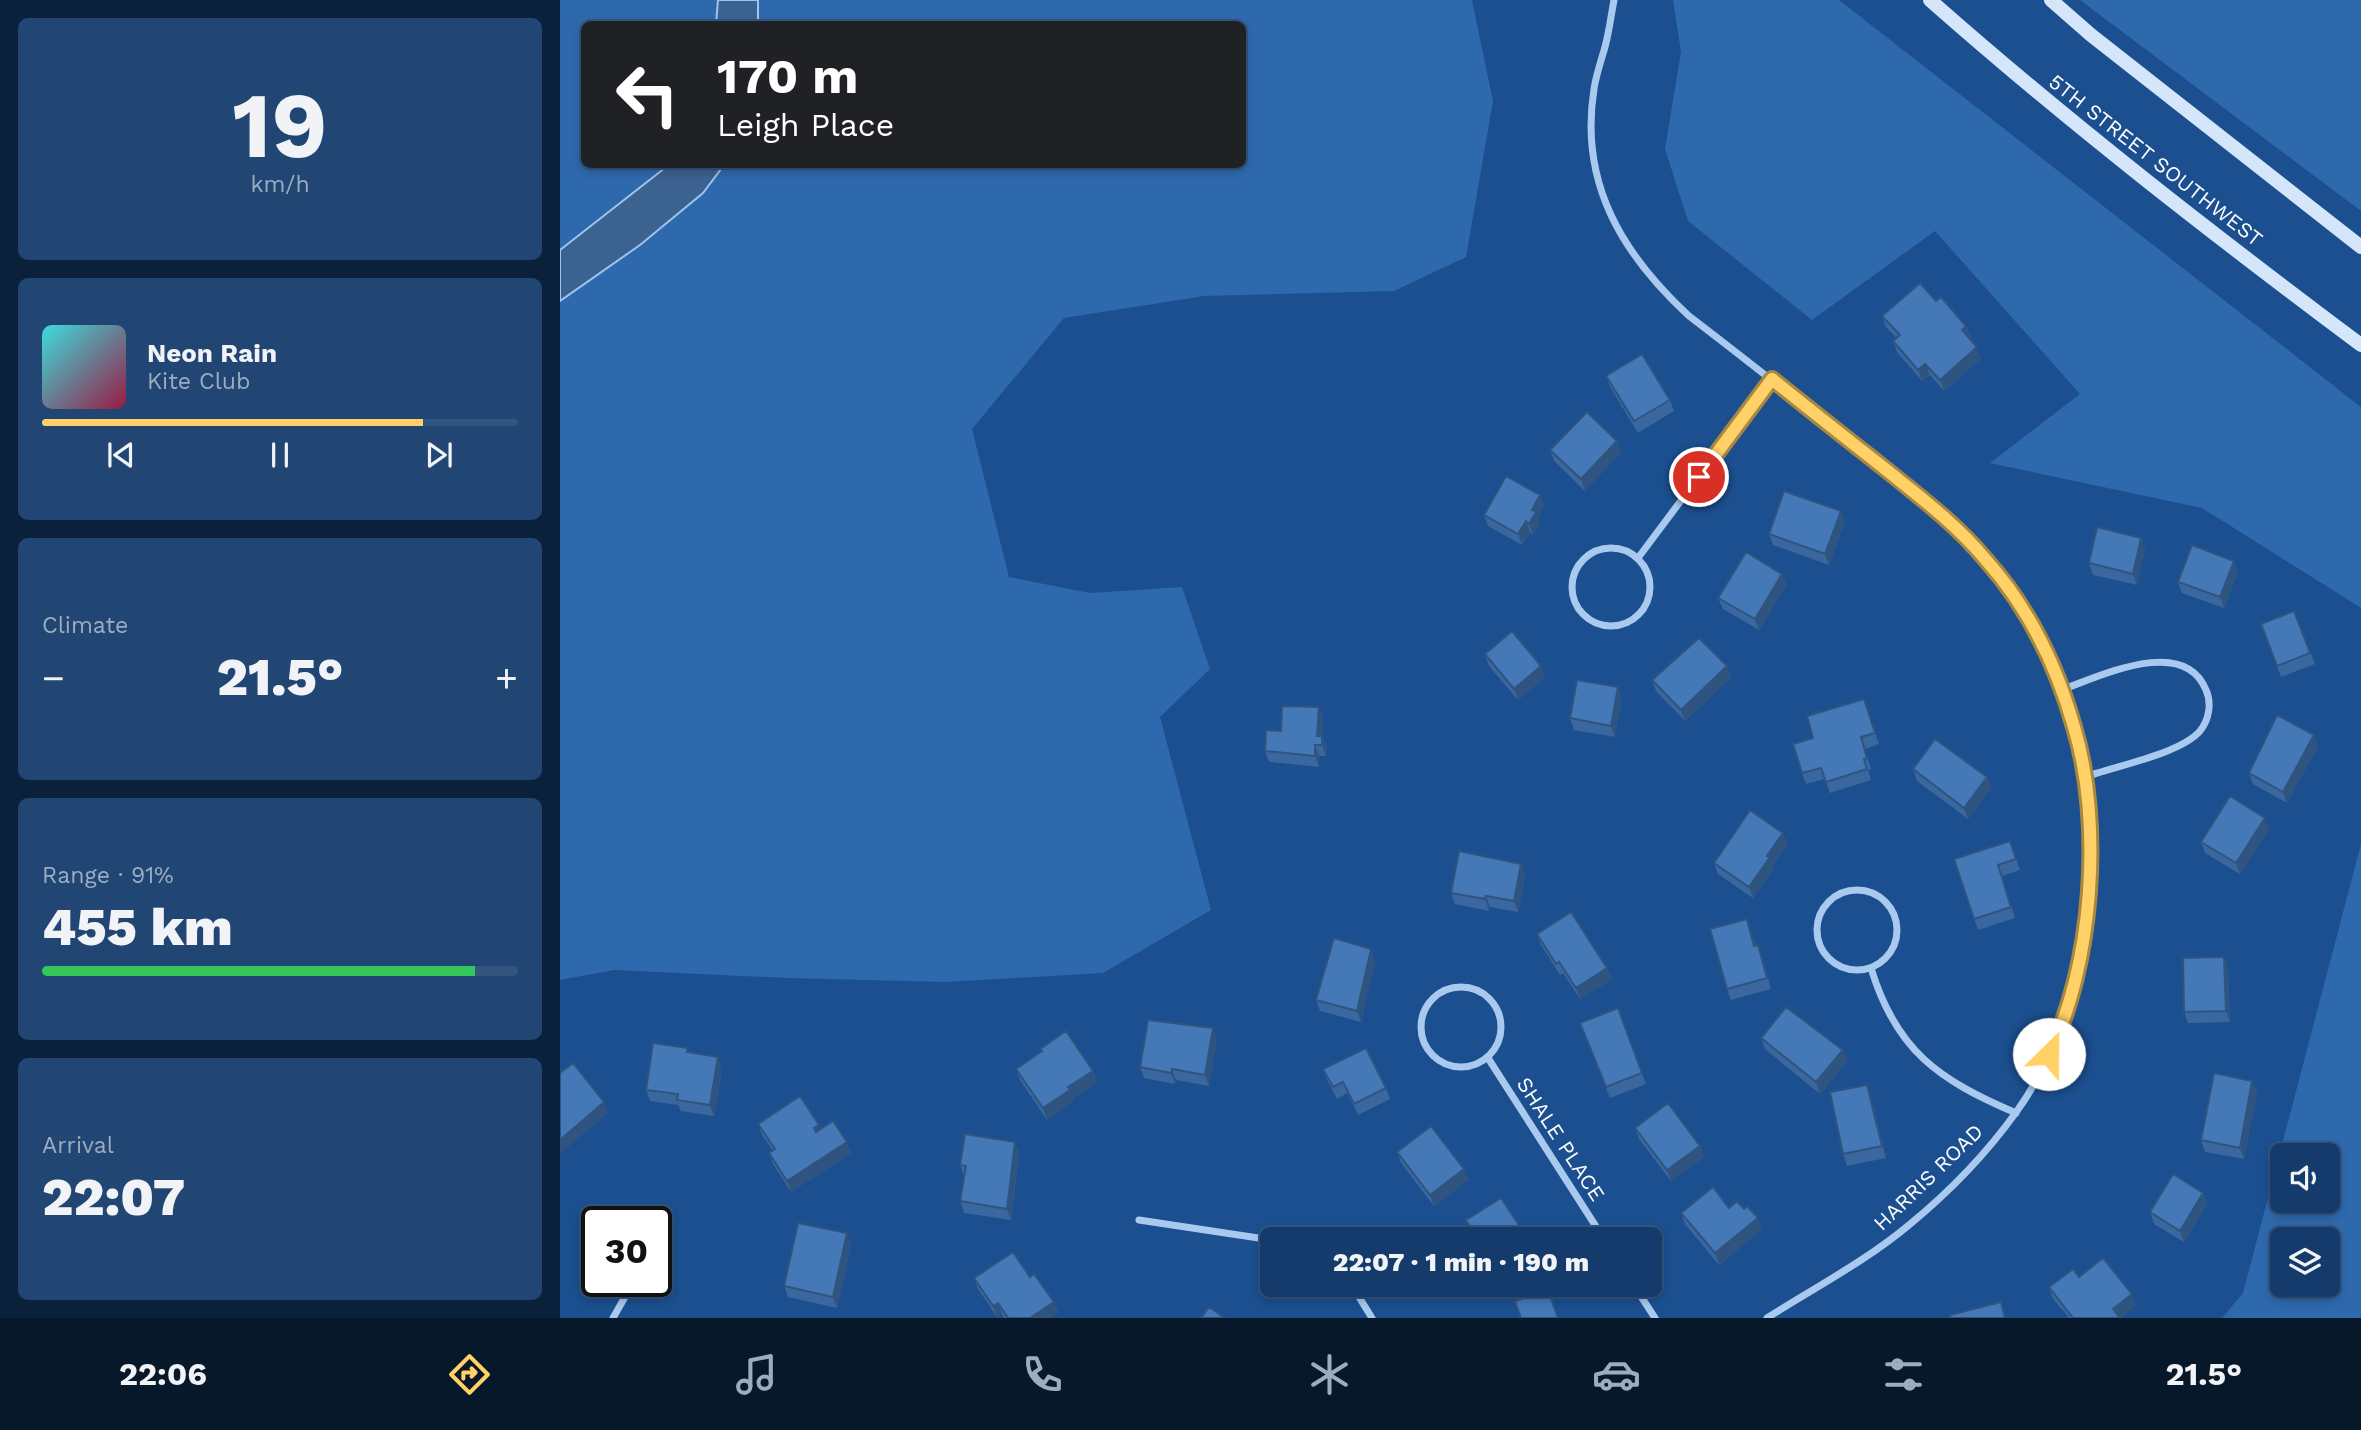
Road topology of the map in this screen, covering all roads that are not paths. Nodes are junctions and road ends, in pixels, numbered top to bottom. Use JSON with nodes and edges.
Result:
{"nodes":[{"id":1,"x":1614,"y":0,"type":"edge"},
{"id":2,"x":1930,"y":0,"type":"edge"},
{"id":3,"x":2051,"y":0,"type":"edge"},
{"id":4,"x":2361,"y":247,"type":"edge"},
{"id":5,"x":2361,"y":345,"type":"edge"},
{"id":6,"x":1772,"y":379,"type":"junction"},
{"id":7,"x":1638,"y":558,"type":"junction"},
{"id":8,"x":2061,"y":690,"type":"junction"},
{"id":9,"x":2085,"y":777,"type":"junction"},
{"id":10,"x":1871,"y":968,"type":"junction"},
{"id":11,"x":1488,"y":1058,"type":"junction"},
{"id":12,"x":2016,"y":1113,"type":"junction"},
{"id":13,"x":1139,"y":1220,"type":"dead end"},
{"id":14,"x":1596,"y":1227,"type":"edge"},
{"id":15,"x":1260,"y":1238,"type":"edge"},
{"id":16,"x":625,"y":1297,"type":"edge"},
{"id":17,"x":1359,"y":1297,"type":"edge"},
{"id":18,"x":1641,"y":1297,"type":"edge"},
{"id":19,"x":613,"y":1318,"type":"edge"},
{"id":20,"x":1373,"y":1318,"type":"edge"},
{"id":21,"x":1655,"y":1318,"type":"edge"},
{"id":22,"x":1766,"y":1318,"type":"edge"}],
"edges":[{"from":1,"to":6,"type":"street","name":"HARRIS ROAD"},
{"from":2,"to":5,"type":"main road","name":"5TH STREET SOUTHWEST"},
{"from":3,"to":4,"type":"main road"},
{"from":6,"to":7,"type":"street"},
{"from":6,"to":8,"type":"street","name":"HARRIS ROAD"},
{"from":7,"to":7,"type":"street"},
{"from":8,"to":9,"type":"street","name":"HARRIS ROAD"},
{"from":8,"to":9,"type":"street"},
{"from":9,"to":12,"type":"street","name":"HARRIS ROAD"},
{"from":10,"to":10,"type":"street"},
{"from":10,"to":12,"type":"street"},
{"from":11,"to":11,"type":"street"},
{"from":11,"to":14,"type":"street","name":"SHALE PLACE"},
{"from":12,"to":22,"type":"street","name":"HARRIS ROAD"},
{"from":13,"to":15,"type":"street"},
{"from":16,"to":19,"type":"street"},
{"from":17,"to":20,"type":"street"},
{"from":18,"to":21,"type":"street"}]}
